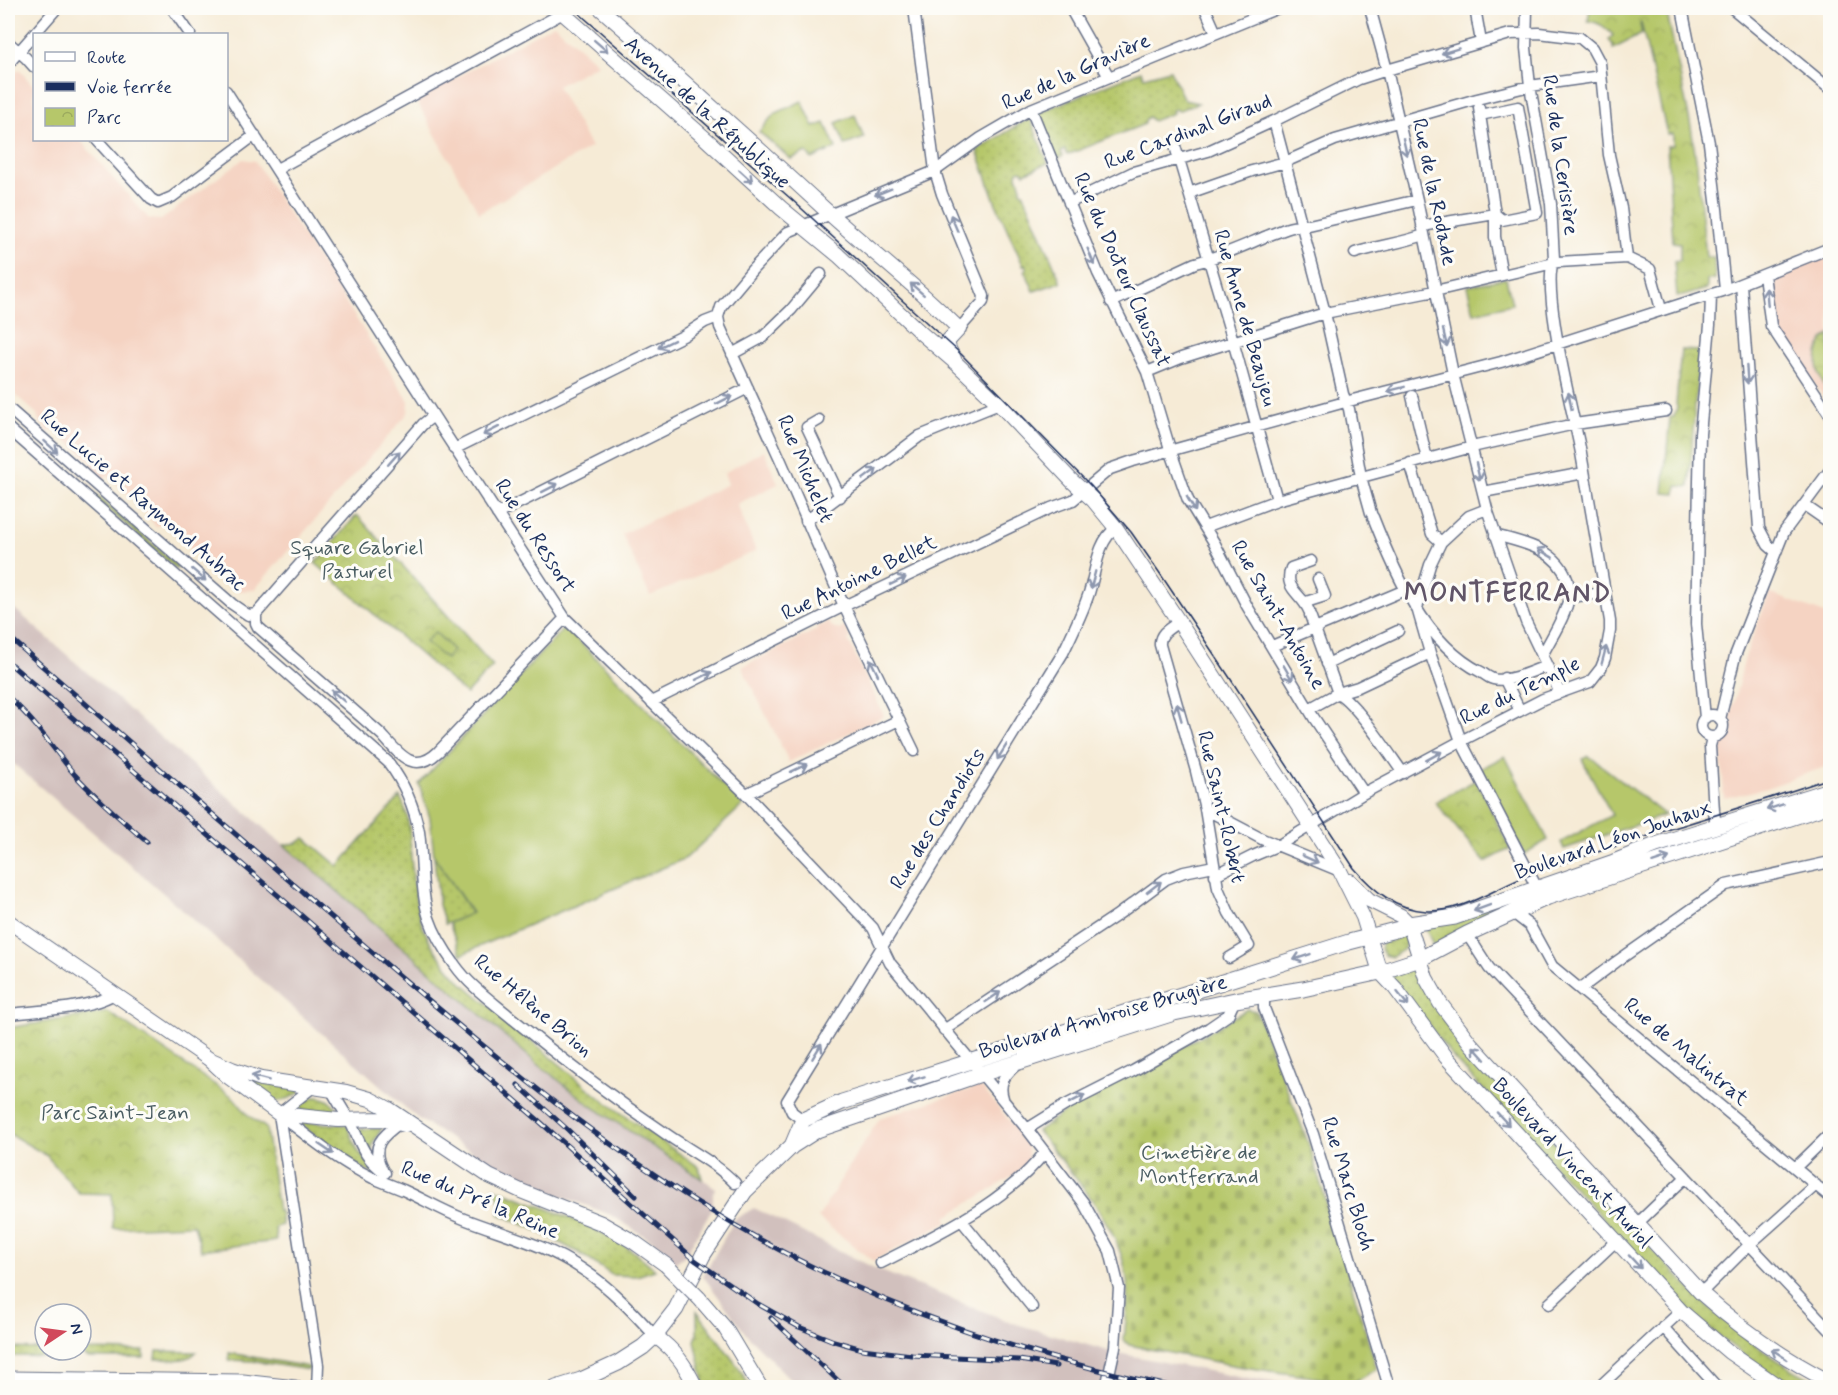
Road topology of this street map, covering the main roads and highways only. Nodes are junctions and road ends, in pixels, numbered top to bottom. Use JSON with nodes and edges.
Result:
{"nodes":[{"id":1,"x":601,"y":8,"type":"edge"},
{"id":2,"x":560,"y":10,"type":"edge"},
{"id":3,"x":957,"y":364,"type":"junction"},
{"id":4,"x":1830,"y":789,"type":"edge"},
{"id":5,"x":1830,"y":805,"type":"edge"},
{"id":6,"x":1716,"y":826,"type":"junction"},
{"id":7,"x":1734,"y":836,"type":"junction"},
{"id":8,"x":1696,"y":848,"type":"junction"},
{"id":9,"x":1340,"y":871,"type":"junction"},
{"id":10,"x":1535,"y":896,"type":"junction"},
{"id":11,"x":8,"y":921,"type":"edge"},
{"id":12,"x":1409,"y":924,"type":"junction"},
{"id":13,"x":1363,"y":937,"type":"junction"},
{"id":14,"x":1426,"y":956,"type":"junction"},
{"id":15,"x":1380,"y":972,"type":"junction"},
{"id":16,"x":209,"y":1059,"type":"junction"},
{"id":17,"x":977,"y":1067,"type":"junction"},
{"id":18,"x":424,"y":1133,"type":"junction"},
{"id":19,"x":792,"y":1146,"type":"junction"},
{"id":20,"x":655,"y":1336,"type":"junction"},
{"id":21,"x":8,"y":1378,"type":"edge"},
{"id":22,"x":1830,"y":1382,"type":"edge"},
{"id":23,"x":295,"y":1388,"type":"edge"},
{"id":24,"x":556,"y":1388,"type":"edge"},
{"id":25,"x":689,"y":1388,"type":"edge"},
{"id":26,"x":696,"y":1388,"type":"edge"},
{"id":27,"x":761,"y":1388,"type":"edge"},
{"id":28,"x":1781,"y":1388,"type":"edge"}],
"edges":[{"from":3,"to":1,"type":"main road","name":"Avenue de la République","one_way":true},
{"from":2,"to":3,"type":"main road","name":"Avenue de la République","one_way":true},
{"from":3,"to":9,"type":"main road","name":"Avenue de la République"},
{"from":4,"to":6,"type":"main road","name":"Boulevard Léon Jouhaux","one_way":true},
{"from":5,"to":7,"type":"main road","name":"Boulevard Léon Jouhaux"},
{"from":6,"to":7,"type":"main road"},
{"from":6,"to":8,"type":"main road"},
{"from":6,"to":10,"type":"main road","name":"Boulevard Léon Jouhaux"},
{"from":7,"to":8,"type":"main road","name":"Boulevard Léon Jouhaux"},
{"from":10,"to":8,"type":"main road","name":"Boulevard Léon Jouhaux","one_way":true},
{"from":9,"to":12,"type":"main road"},
{"from":9,"to":13,"type":"main road"},
{"from":10,"to":12,"type":"main road","name":"Boulevard Léon Jouhaux","one_way":true},
{"from":10,"to":14,"type":"main road","name":"Boulevard Léon Jouhaux"},
{"from":11,"to":16,"type":"main road","name":"Rue du Pré la Reine"},
{"from":12,"to":13,"type":"main road","name":"Boulevard Léon Jouhaux"},
{"from":12,"to":14,"type":"main road"},
{"from":13,"to":15,"type":"main road","name":"Boulevard Vincent Auriol"},
{"from":13,"to":17,"type":"main road","name":"Boulevard Ambroise Brugière","one_way":true},
{"from":14,"to":15,"type":"main road","name":"Boulevard Ambroise Brugière"},
{"from":22,"to":14,"type":"main road","name":"Boulevard Vincent Auriol","one_way":true},
{"from":15,"to":17,"type":"main road","name":"Boulevard Ambroise Brugière"},
{"from":15,"to":28,"type":"main road","name":"Boulevard Vincent Auriol","one_way":true},
{"from":18,"to":16,"type":"main road","name":"Rue du Pré la Reine","one_way":true},
{"from":16,"to":18,"type":"main road","name":"Rue du Pré la Reine"},
{"from":17,"to":19,"type":"main road","name":"Boulevard Ambroise Brugière"},
{"from":17,"to":19,"type":"main road","name":"Boulevard Ambroise Brugière","one_way":true},
{"from":18,"to":27,"type":"main road","name":"Rue du Pré la Reine","bridge":true},
{"from":19,"to":20,"type":"main road","name":"Boulevard Ambroise Brugière"},
{"from":20,"to":24,"type":"main road","name":"Boulevard Ambroise Brugière"},
{"from":20,"to":25,"type":"main road"},
{"from":20,"to":26,"type":"main road"},
{"from":21,"to":23,"type":"main road"}]}
